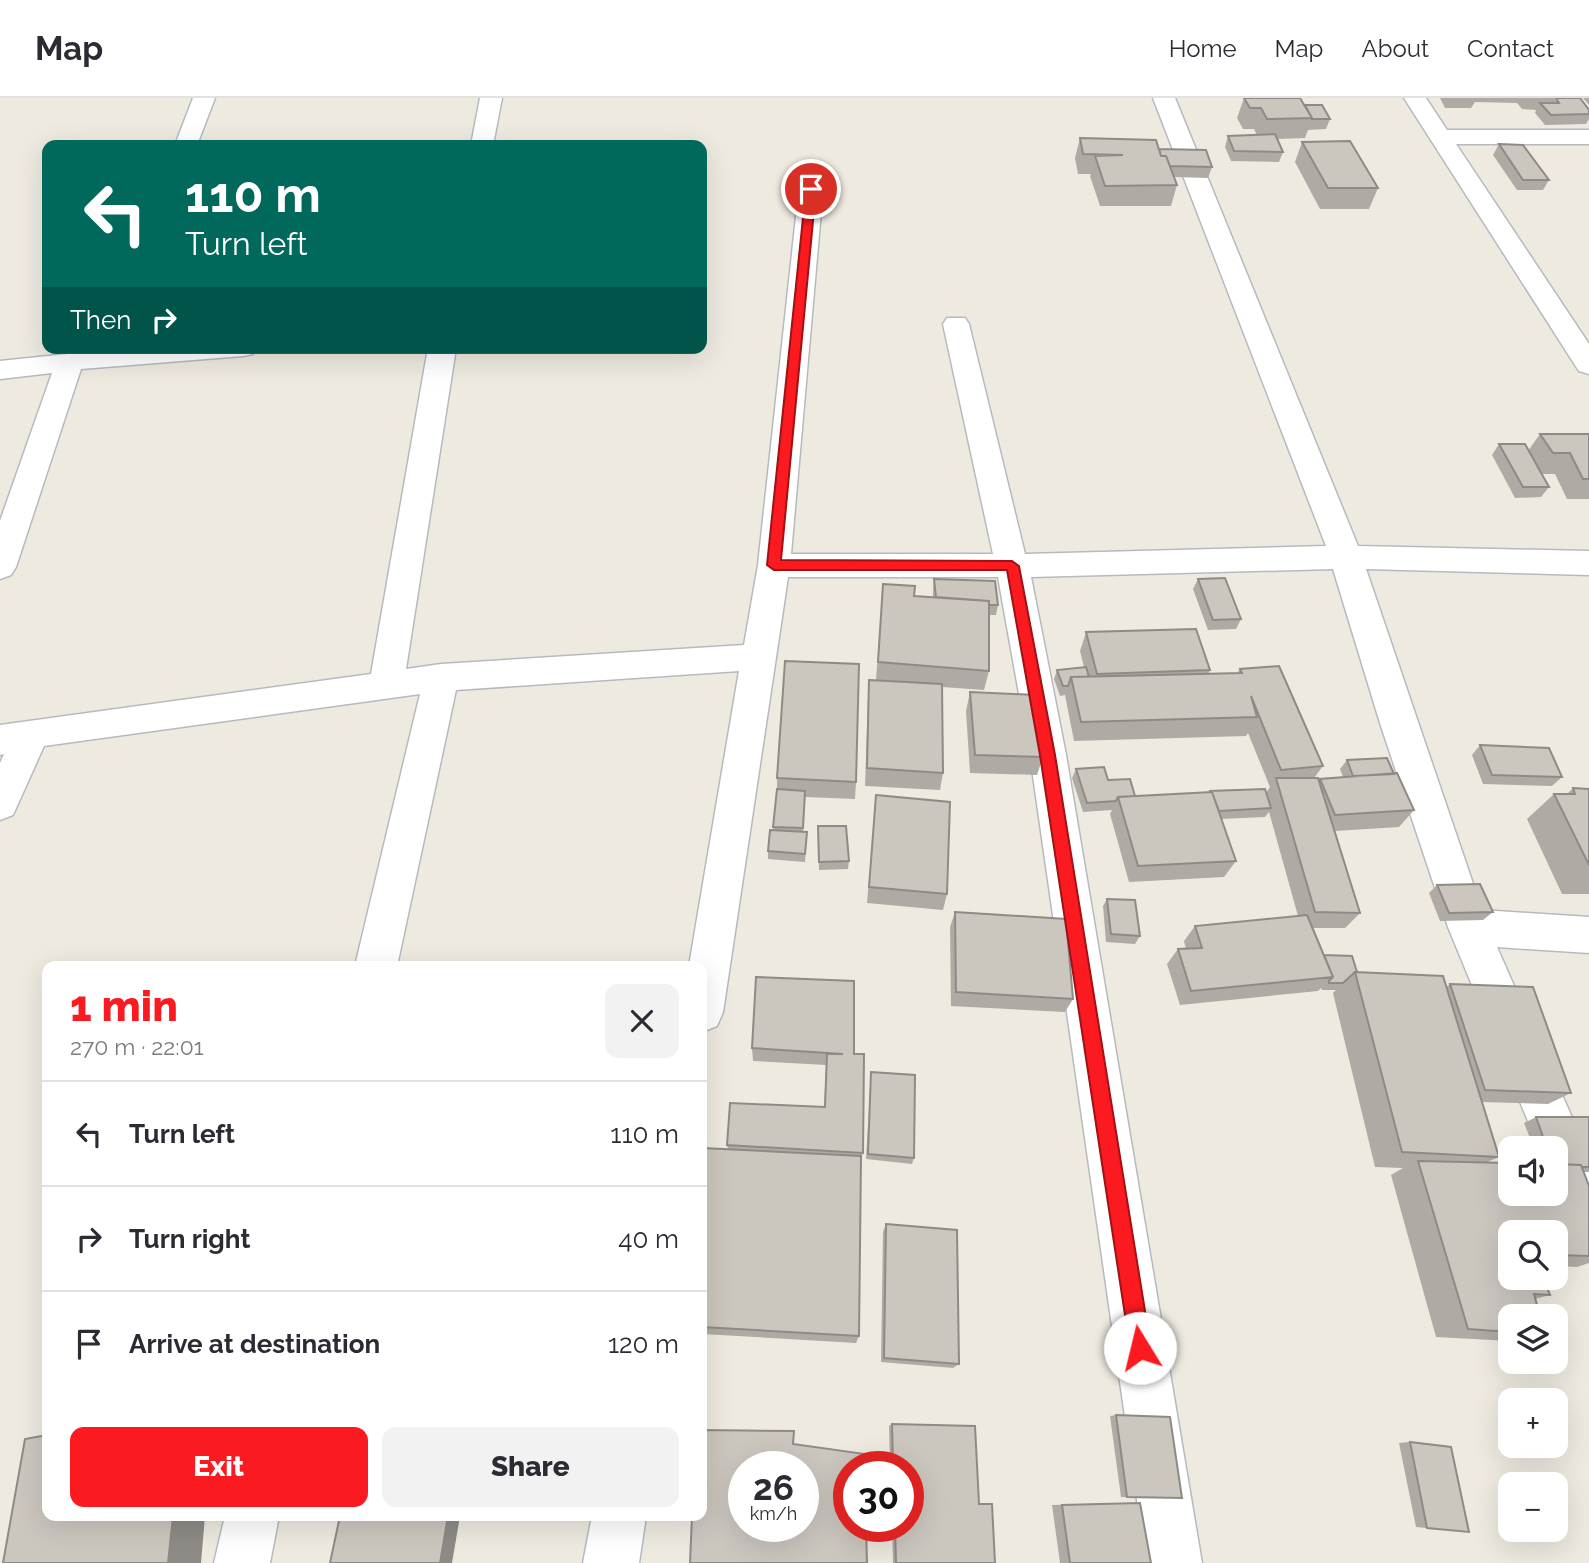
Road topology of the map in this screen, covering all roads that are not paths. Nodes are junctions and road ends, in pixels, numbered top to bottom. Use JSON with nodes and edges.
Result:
{"nodes":[{"id":1,"x":204,"y":98,"type":"edge"},
{"id":2,"x":491,"y":98,"type":"edge"},
{"id":3,"x":1164,"y":98,"type":"edge"},
{"id":4,"x":1415,"y":98,"type":"edge"},
{"id":5,"x":1438,"y":137,"type":"junction"},
{"id":6,"x":1589,"y":137,"type":"edge"},
{"id":7,"x":188,"y":140,"type":"edge"},
{"id":8,"x":483,"y":140,"type":"edge"},
{"id":9,"x":811,"y":189,"type":"dead end"},
{"id":10,"x":956,"y":324,"type":"dead end"},
{"id":11,"x":104,"y":354,"type":"edge"},
{"id":12,"x":441,"y":354,"type":"edge"},
{"id":13,"x":70,"y":362,"type":"junction"},
{"id":14,"x":1589,"y":365,"type":"edge"},
{"id":15,"x":0,"y":370,"type":"edge"},
{"id":16,"x":1346,"y":557,"type":"junction"},
{"id":17,"x":1589,"y":563,"type":"edge"},
{"id":18,"x":774,"y":565,"type":"junction"},
{"id":19,"x":1012,"y":566,"type":"junction"},
{"id":20,"x":0,"y":567,"type":"edge"},
{"id":21,"x":759,"y":656,"type":"junction"},
{"id":22,"x":440,"y":677,"type":"junction"},
{"id":23,"x":386,"y":686,"type":"junction"},
{"id":24,"x":16,"y":736,"type":"edge"},
{"id":25,"x":0,"y":804,"type":"edge"},
{"id":26,"x":1468,"y":927,"type":"junction"},
{"id":27,"x":1589,"y":935,"type":"edge"},
{"id":28,"x":377,"y":961,"type":"edge"},
{"id":29,"x":707,"y":981,"type":"edge"},
{"id":30,"x":1589,"y":1211,"type":"edge"},
{"id":31,"x":251,"y":1521,"type":"edge"},
{"id":32,"x":618,"y":1521,"type":"edge"},
{"id":33,"x":242,"y":1563,"type":"edge"},
{"id":34,"x":611,"y":1563,"type":"edge"},
{"id":35,"x":1174,"y":1563,"type":"edge"}],
"edges":[{"from":1,"to":7,"type":"street"},
{"from":2,"to":8,"type":"street"},
{"from":3,"to":16,"type":"street"},
{"from":4,"to":5,"type":"street"},
{"from":5,"to":6,"type":"street"},
{"from":5,"to":14,"type":"street"},
{"from":9,"to":18,"type":"street"},
{"from":10,"to":19,"type":"street"},
{"from":11,"to":13,"type":"street"},
{"from":12,"to":23,"type":"street"},
{"from":13,"to":15,"type":"street"},
{"from":13,"to":20,"type":"street"},
{"from":16,"to":17,"type":"street"},
{"from":16,"to":19,"type":"street"},
{"from":16,"to":26,"type":"street"},
{"from":18,"to":19,"type":"street"},
{"from":18,"to":21,"type":"street"},
{"from":19,"to":35,"type":"street"},
{"from":21,"to":22,"type":"street"},
{"from":21,"to":29,"type":"street"},
{"from":22,"to":23,"type":"street"},
{"from":22,"to":28,"type":"street"},
{"from":23,"to":24,"type":"street"},
{"from":24,"to":25,"type":"street"},
{"from":26,"to":27,"type":"street"},
{"from":26,"to":30,"type":"street"},
{"from":31,"to":33,"type":"street"},
{"from":32,"to":34,"type":"street"}]}
